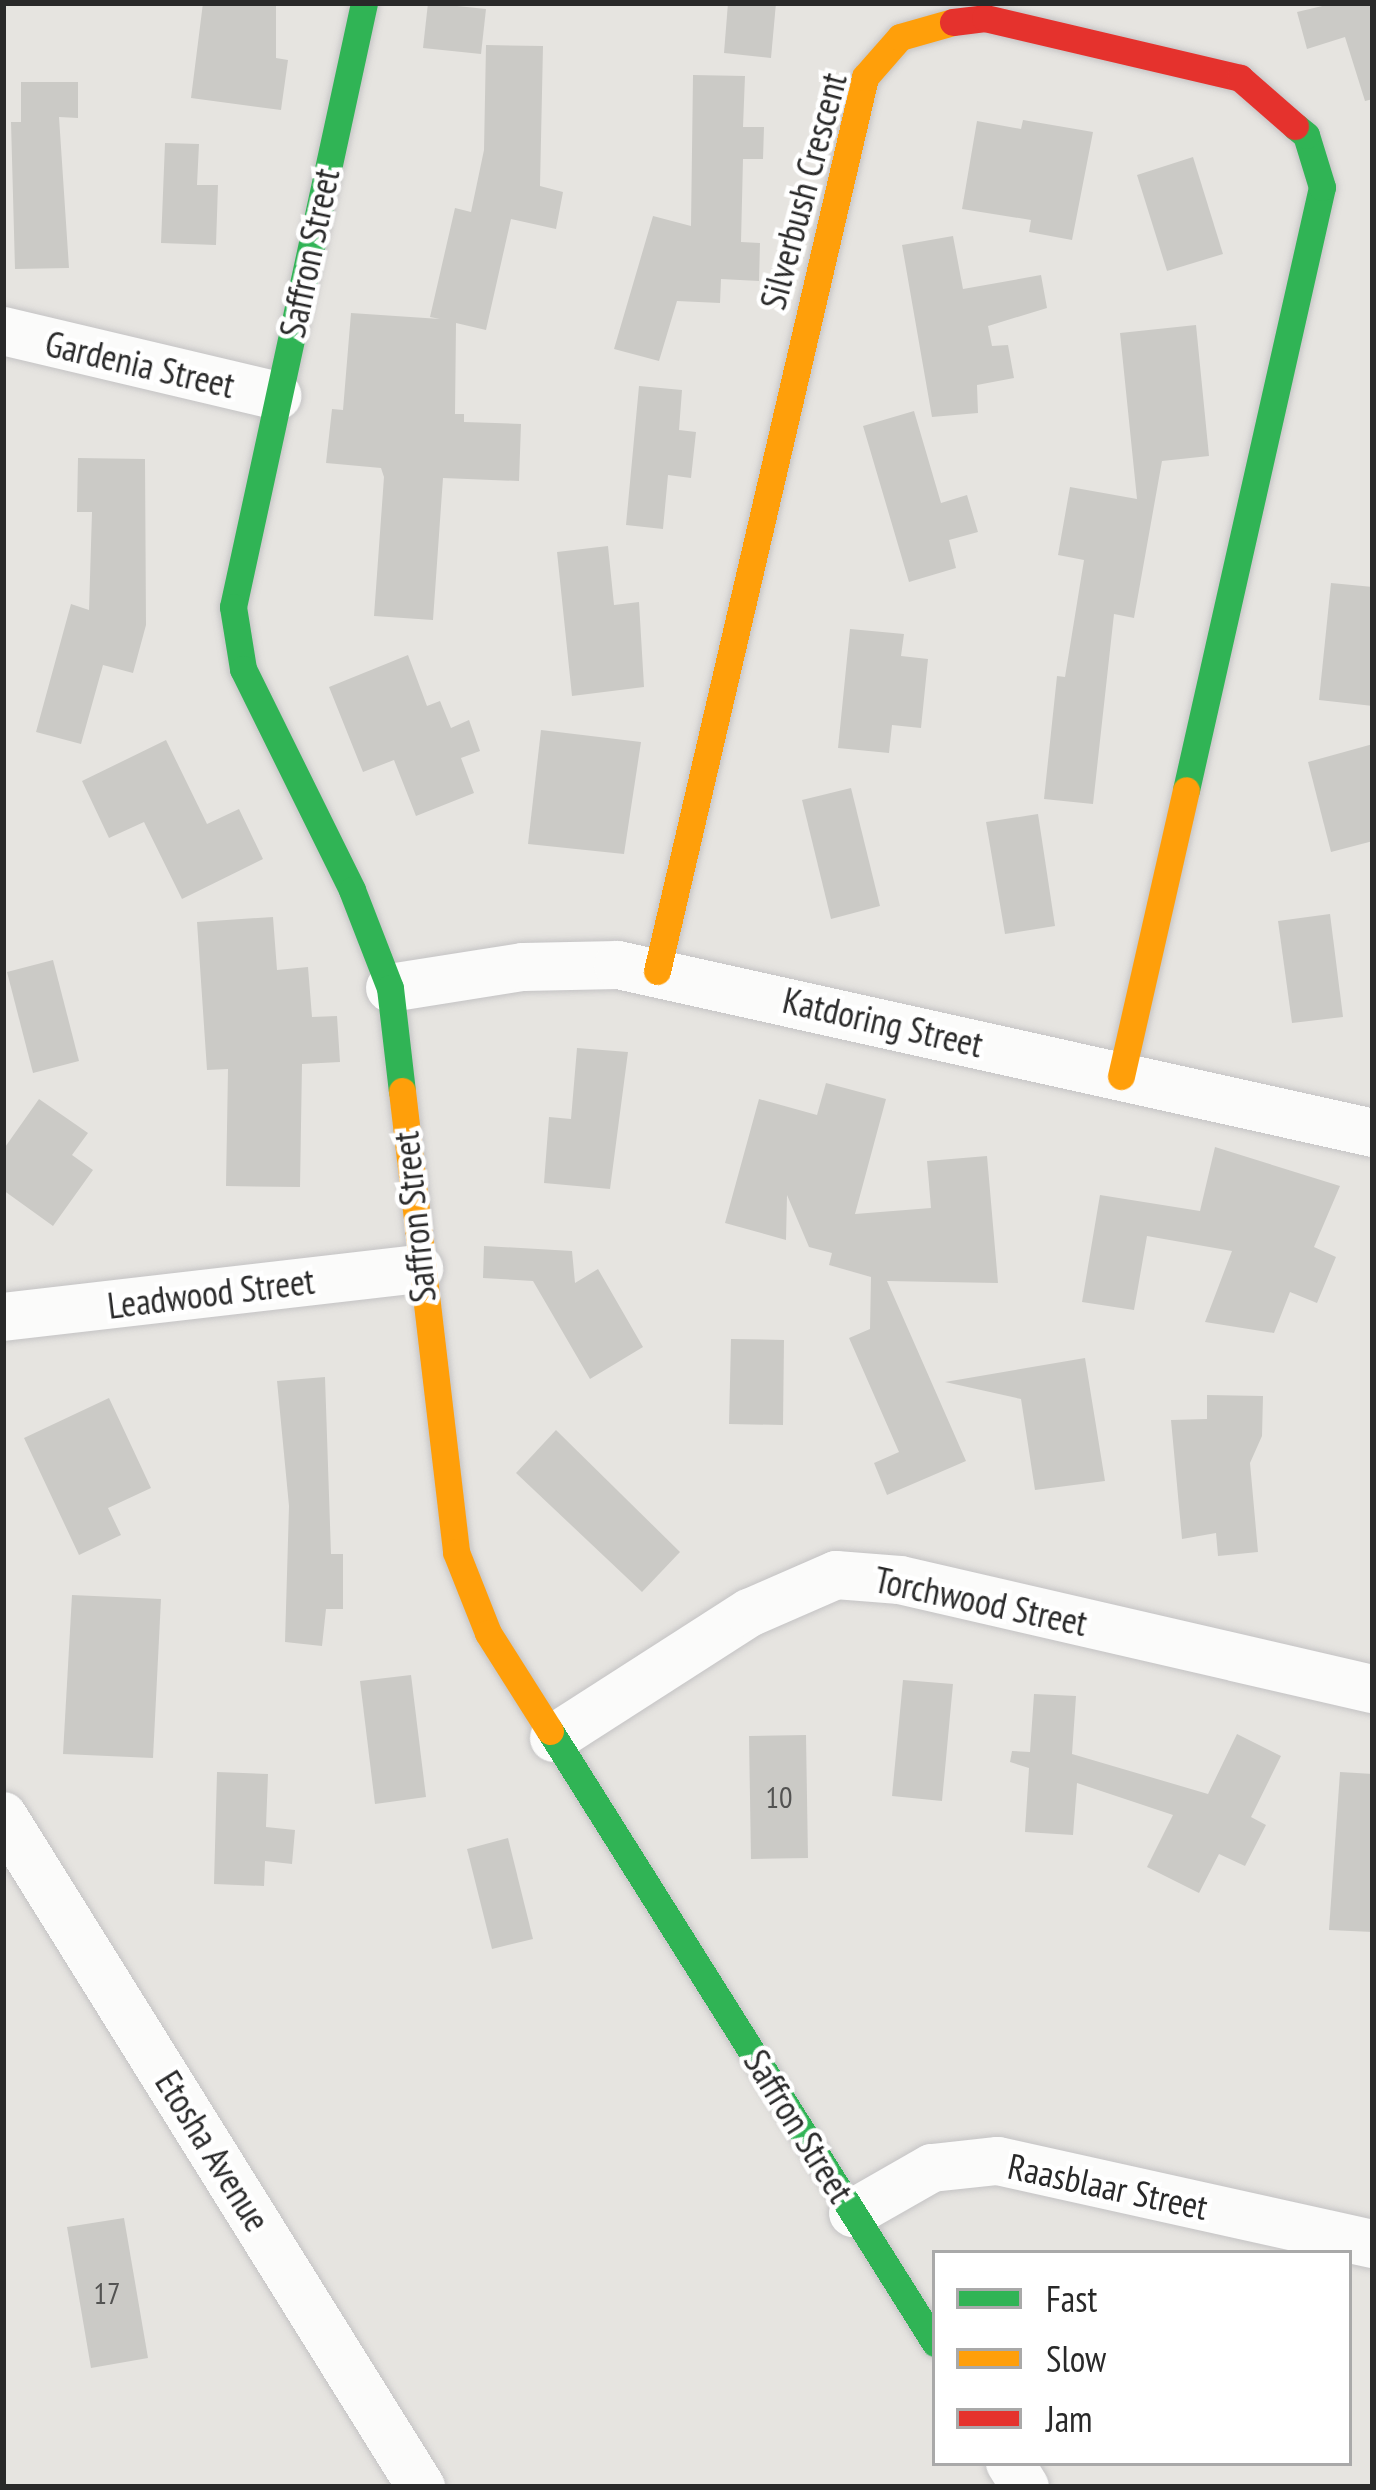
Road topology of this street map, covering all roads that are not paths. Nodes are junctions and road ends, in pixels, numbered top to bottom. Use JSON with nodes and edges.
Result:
{"nodes":[{"id":1,"x":364,"y":3,"type":"edge"},
{"id":2,"x":3,"y":332,"type":"edge"},
{"id":3,"x":277,"y":396,"type":"junction"},
{"id":4,"x":657,"y":970,"type":"junction"},
{"id":5,"x":390,"y":988,"type":"junction"},
{"id":6,"x":1121,"y":1076,"type":"junction"},
{"id":7,"x":1373,"y":1132,"type":"edge"},
{"id":8,"x":419,"y":1269,"type":"junction"},
{"id":9,"x":3,"y":1317,"type":"edge"},
{"id":10,"x":1373,"y":1689,"type":"edge"},
{"id":11,"x":554,"y":1738,"type":"junction"},
{"id":12,"x":3,"y":1816,"type":"edge"},
{"id":13,"x":853,"y":2213,"type":"junction"},
{"id":14,"x":1373,"y":2244,"type":"edge"},
{"id":15,"x":932,"y":2338,"type":"edge"},
{"id":16,"x":422,"y":2487,"type":"edge"}],
"edges":[{"from":1,"to":3,"type":"street","name":"Saffron Street"},
{"from":2,"to":3,"type":"street","name":"Gardenia Street"},
{"from":3,"to":5,"type":"street","name":"Saffron Street"},
{"from":4,"to":5,"type":"street","name":"Katdoring Street"},
{"from":4,"to":6,"type":"street","name":"Katdoring Street"},
{"from":4,"to":6,"type":"street","name":"Silverbush Crescent"},
{"from":5,"to":8,"type":"street","name":"Saffron Street"},
{"from":6,"to":7,"type":"street","name":"Katdoring Street"},
{"from":8,"to":9,"type":"street","name":"Leadwood Street"},
{"from":8,"to":11,"type":"street","name":"Saffron Street"},
{"from":10,"to":11,"type":"street","name":"Torchwood Street"},
{"from":11,"to":13,"type":"street","name":"Saffron Street"},
{"from":12,"to":16,"type":"street","name":"Etosha Avenue"},
{"from":13,"to":14,"type":"street","name":"Raasblaar Street"},
{"from":13,"to":15,"type":"street","name":"Saffron Street"}]}
